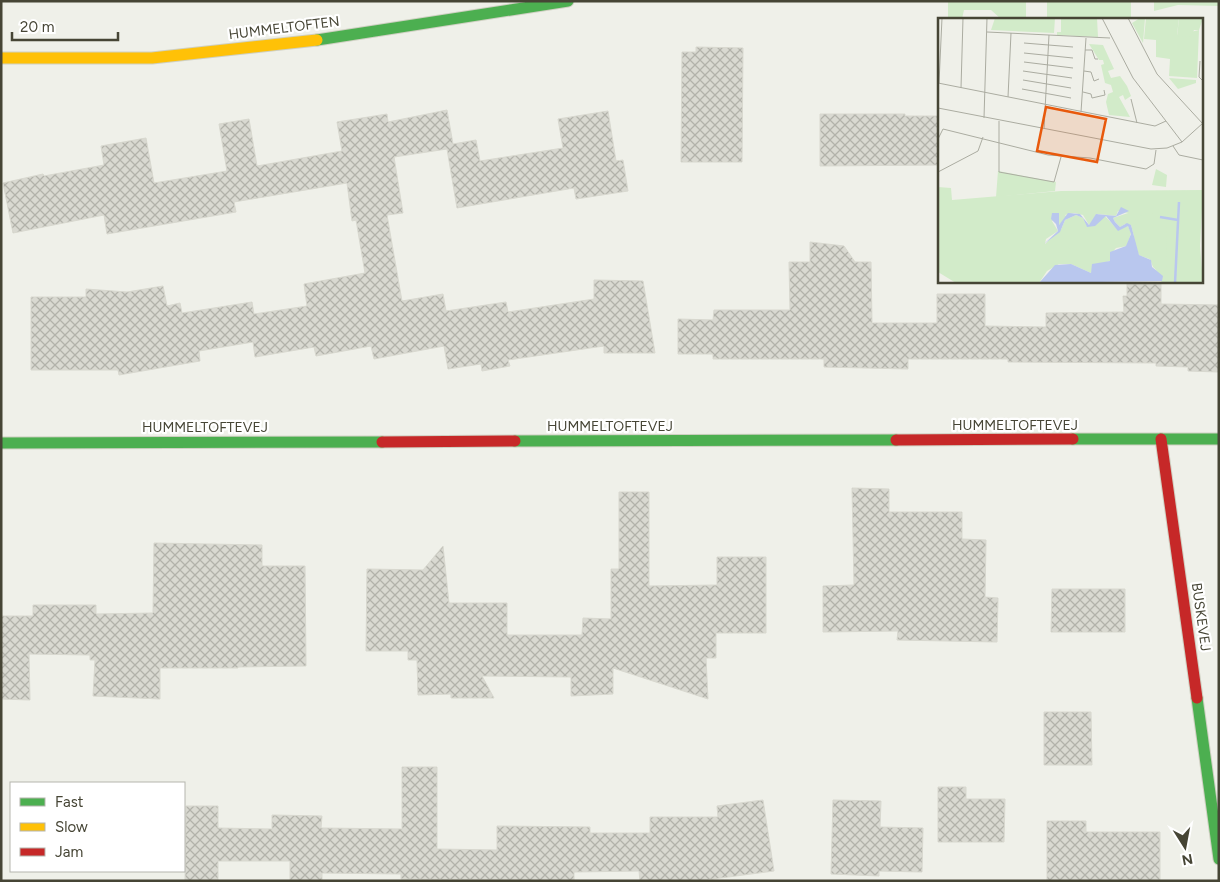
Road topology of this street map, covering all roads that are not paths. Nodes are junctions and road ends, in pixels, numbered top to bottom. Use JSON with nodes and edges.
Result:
{"nodes":[{"id":1,"x":568,"y":1,"type":"edge"},
{"id":2,"x":1,"y":58,"type":"edge"},
{"id":3,"x":1161,"y":439,"type":"junction"},
{"id":4,"x":1219,"y":440,"type":"edge"},
{"id":5,"x":1,"y":443,"type":"edge"},
{"id":6,"x":1219,"y":859,"type":"edge"}],
"edges":[{"from":1,"to":2,"type":"street","name":"HUMMELTOFTEN"},
{"from":3,"to":4,"type":"street","name":"HUMMELTOFTEVEJ"},
{"from":3,"to":5,"type":"street","name":"HUMMELTOFTEVEJ"},
{"from":3,"to":6,"type":"street","name":"BUSKEVEJ"}]}
